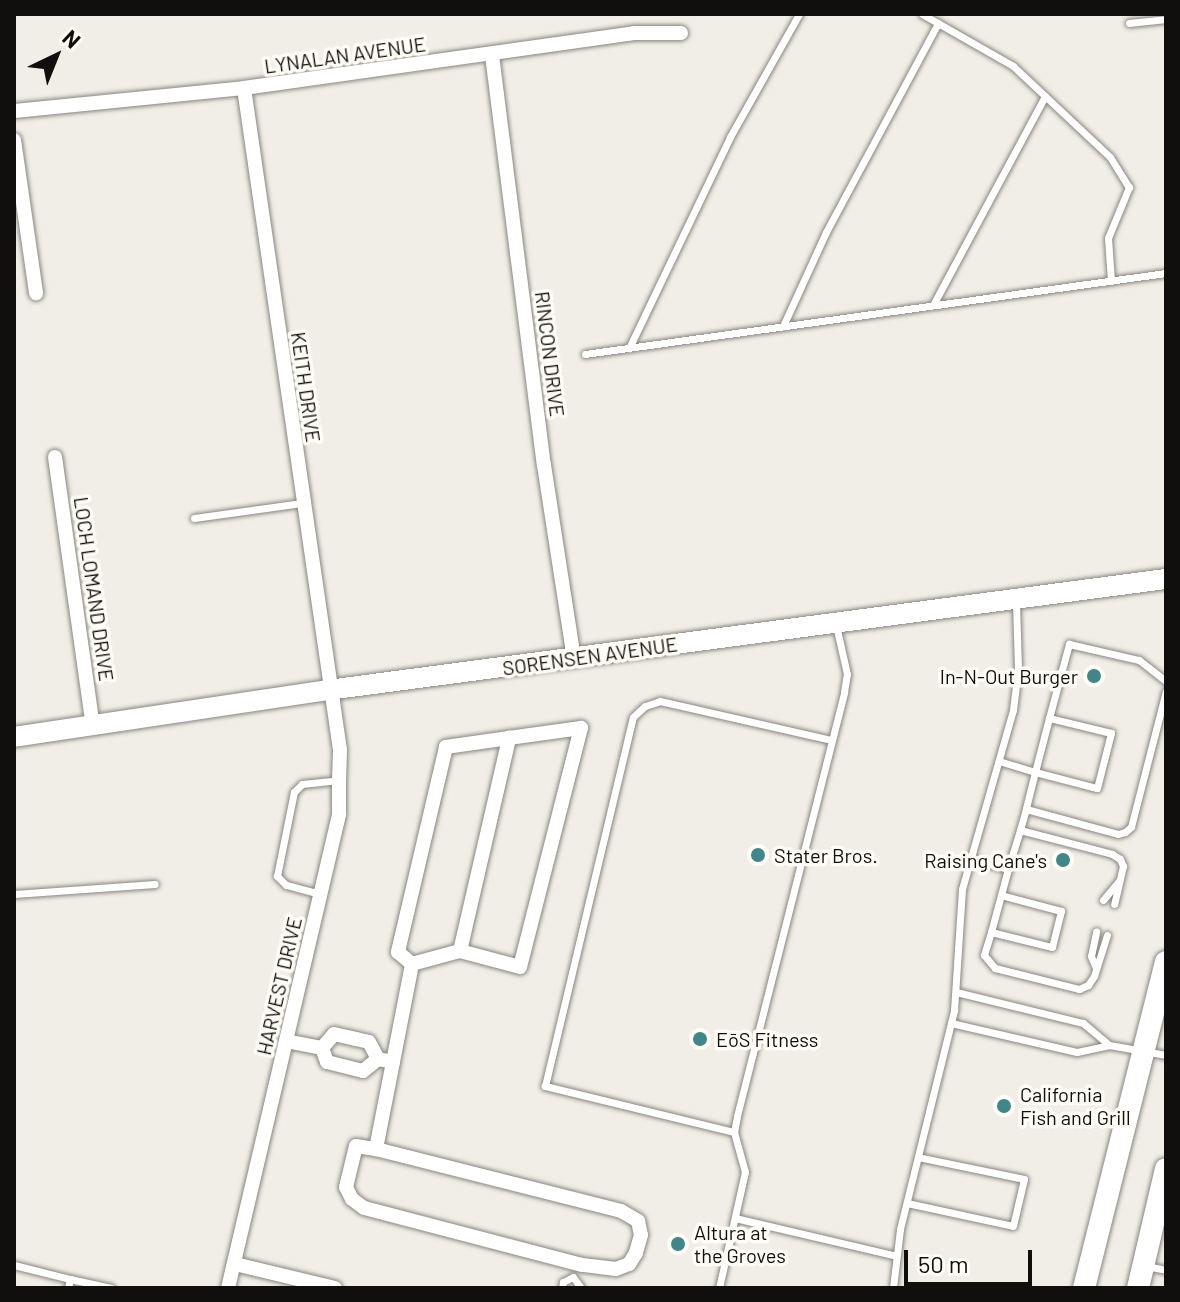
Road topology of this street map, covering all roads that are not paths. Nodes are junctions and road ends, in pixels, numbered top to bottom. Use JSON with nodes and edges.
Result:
{"nodes":[{"id":1,"x":799,"y":14,"type":"edge"},
{"id":2,"x":922,"y":14,"type":"edge"},
{"id":3,"x":1166,"y":19,"type":"edge"},
{"id":4,"x":938,"y":23,"type":"junction"},
{"id":5,"x":1129,"y":23,"type":"dead end"},
{"id":6,"x":681,"y":33,"type":"dead end"},
{"id":7,"x":492,"y":55,"type":"junction"},
{"id":8,"x":244,"y":88,"type":"junction"},
{"id":9,"x":1045,"y":96,"type":"junction"},
{"id":10,"x":14,"y":111,"type":"edge"},
{"id":11,"x":14,"y":140,"type":"edge"},
{"id":12,"x":1166,"y":273,"type":"edge"},
{"id":13,"x":1111,"y":281,"type":"junction"},
{"id":14,"x":36,"y":293,"type":"dead end"},
{"id":15,"x":933,"y":305,"type":"junction"},
{"id":16,"x":783,"y":326,"type":"junction"},
{"id":17,"x":629,"y":348,"type":"junction"},
{"id":18,"x":585,"y":354,"type":"dead end"},
{"id":19,"x":55,"y":457,"type":"dead end"},
{"id":20,"x":302,"y":503,"type":"junction"},
{"id":21,"x":194,"y":518,"type":"dead end"},
{"id":22,"x":1166,"y":579,"type":"edge"},
{"id":23,"x":1015,"y":599,"type":"junction"},
{"id":24,"x":835,"y":623,"type":"junction"},
{"id":25,"x":574,"y":658,"type":"junction"},
{"id":26,"x":1166,"y":681,"type":"edge"},
{"id":27,"x":328,"y":690,"type":"junction"},
{"id":28,"x":1166,"y":691,"type":"edge"},
{"id":29,"x":1049,"y":718,"type":"junction"},
{"id":30,"x":93,"y":726,"type":"junction"},
{"id":31,"x":14,"y":737,"type":"edge"},
{"id":32,"x":509,"y":738,"type":"junction"},
{"id":33,"x":831,"y":740,"type":"junction"},
{"id":34,"x":999,"y":761,"type":"junction"},
{"id":35,"x":1035,"y":772,"type":"junction"},
{"id":36,"x":339,"y":780,"type":"junction"},
{"id":37,"x":1026,"y":809,"type":"junction"},
{"id":38,"x":1020,"y":830,"type":"junction"},
{"id":39,"x":971,"y":859,"type":"junction"},
{"id":40,"x":1008,"y":869,"type":"junction"},
{"id":41,"x":1119,"y":881,"type":"junction"},
{"id":42,"x":155,"y":884,"type":"dead end"},
{"id":43,"x":14,"y":894,"type":"edge"},
{"id":44,"x":320,"y":894,"type":"junction"},
{"id":45,"x":1001,"y":895,"type":"junction"},
{"id":46,"x":1103,"y":900,"type":"dead end"},
{"id":47,"x":1114,"y":904,"type":"dead end"},
{"id":48,"x":991,"y":932,"type":"junction"},
{"id":49,"x":1096,"y":932,"type":"dead end"},
{"id":50,"x":1107,"y":935,"type":"dead end"},
{"id":51,"x":460,"y":951,"type":"junction"},
{"id":52,"x":1166,"y":962,"type":"edge"},
{"id":53,"x":412,"y":964,"type":"junction"},
{"id":54,"x":1096,"y":968,"type":"junction"},
{"id":55,"x":956,"y":992,"type":"junction"},
{"id":56,"x":951,"y":1023,"type":"junction"},
{"id":57,"x":356,"y":1039,"type":"junction"},
{"id":58,"x":286,"y":1041,"type":"junction"},
{"id":59,"x":1109,"y":1045,"type":"junction"},
{"id":60,"x":322,"y":1048,"type":"junction"},
{"id":61,"x":1155,"y":1052,"type":"edge"},
{"id":62,"x":385,"y":1061,"type":"junction"},
{"id":63,"x":349,"y":1068,"type":"junction"},
{"id":64,"x":734,"y":1132,"type":"junction"},
{"id":65,"x":376,"y":1149,"type":"junction"},
{"id":66,"x":918,"y":1157,"type":"junction"},
{"id":67,"x":1166,"y":1169,"type":"edge"},
{"id":68,"x":907,"y":1203,"type":"junction"},
{"id":69,"x":735,"y":1218,"type":"junction"},
{"id":70,"x":897,"y":1256,"type":"junction"},
{"id":71,"x":235,"y":1264,"type":"junction"},
{"id":72,"x":14,"y":1265,"type":"edge"},
{"id":73,"x":1143,"y":1266,"type":"junction"},
{"id":74,"x":574,"y":1270,"type":"junction"},
{"id":75,"x":1166,"y":1270,"type":"edge"},
{"id":76,"x":70,"y":1279,"type":"junction"},
{"id":77,"x":68,"y":1288,"type":"edge"},
{"id":78,"x":111,"y":1288,"type":"edge"},
{"id":79,"x":228,"y":1288,"type":"edge"},
{"id":80,"x":335,"y":1288,"type":"edge"},
{"id":81,"x":562,"y":1288,"type":"edge"},
{"id":82,"x":581,"y":1288,"type":"edge"},
{"id":83,"x":719,"y":1288,"type":"edge"},
{"id":84,"x":893,"y":1288,"type":"edge"},
{"id":85,"x":1084,"y":1288,"type":"edge"},
{"id":86,"x":1138,"y":1288,"type":"edge"}],
"edges":[{"from":1,"to":17,"type":"lane"},
{"from":2,"to":4,"type":"lane"},
{"from":3,"to":5,"type":"lane"},
{"from":4,"to":9,"type":"lane"},
{"from":4,"to":16,"type":"lane"},
{"from":6,"to":7,"type":"street","name":"LYNALAN AVENUE"},
{"from":7,"to":8,"type":"street","name":"LYNALAN AVENUE"},
{"from":7,"to":25,"type":"street","name":"RINCON DRIVE"},
{"from":8,"to":10,"type":"street","name":"LYNALAN AVENUE"},
{"from":8,"to":20,"type":"street","name":"KEITH DRIVE"},
{"from":9,"to":13,"type":"lane"},
{"from":9,"to":15,"type":"lane"},
{"from":11,"to":14,"type":"street"},
{"from":12,"to":13,"type":"lane"},
{"from":13,"to":15,"type":"lane"},
{"from":15,"to":16,"type":"lane"},
{"from":16,"to":17,"type":"lane"},
{"from":17,"to":18,"type":"lane"},
{"from":19,"to":30,"type":"street","name":"LOCH LOMAND DRIVE"},
{"from":20,"to":21,"type":"lane"},
{"from":20,"to":27,"type":"street","name":"KEITH DRIVE"},
{"from":22,"to":23,"type":"street","name":"SORENSEN AVENUE"},
{"from":23,"to":24,"type":"street","name":"SORENSEN AVENUE"},
{"from":23,"to":34,"type":"lane"},
{"from":24,"to":25,"type":"street","name":"SORENSEN AVENUE"},
{"from":24,"to":33,"type":"lane"},
{"from":25,"to":27,"type":"street","name":"SORENSEN AVENUE"},
{"from":26,"to":29,"type":"lane"},
{"from":27,"to":30,"type":"street","name":"SORENSEN AVENUE"},
{"from":27,"to":36,"type":"street","name":"HARVEST DRIVE"},
{"from":28,"to":37,"type":"lane"},
{"from":29,"to":35,"type":"lane"},
{"from":29,"to":35,"type":"lane"},
{"from":30,"to":31,"type":"street","name":"SORENSEN AVENUE"},
{"from":32,"to":51,"type":"street"},
{"from":32,"to":51,"type":"street"},
{"from":32,"to":53,"type":"street"},
{"from":33,"to":64,"type":"lane"},
{"from":33,"to":64,"type":"lane"},
{"from":34,"to":35,"type":"lane"},
{"from":34,"to":39,"type":"lane"},
{"from":35,"to":37,"type":"lane"},
{"from":36,"to":44,"type":"street","name":"HARVEST DRIVE"},
{"from":36,"to":44,"type":"lane"},
{"from":37,"to":38,"type":"lane"},
{"from":38,"to":40,"type":"lane"},
{"from":38,"to":41,"type":"lane"},
{"from":39,"to":40,"type":"lane"},
{"from":39,"to":55,"type":"lane"},
{"from":40,"to":45,"type":"lane"},
{"from":41,"to":46,"type":"lane"},
{"from":41,"to":47,"type":"lane"},
{"from":42,"to":43,"type":"lane"},
{"from":44,"to":58,"type":"street","name":"HARVEST DRIVE"},
{"from":45,"to":48,"type":"lane"},
{"from":45,"to":48,"type":"lane"},
{"from":48,"to":54,"type":"lane"},
{"from":49,"to":54,"type":"lane"},
{"from":50,"to":54,"type":"lane"},
{"from":51,"to":53,"type":"street"},
{"from":52,"to":61,"type":"main road"},
{"from":53,"to":62,"type":"street"},
{"from":55,"to":56,"type":"lane"},
{"from":55,"to":59,"type":"lane"},
{"from":56,"to":59,"type":"lane"},
{"from":56,"to":66,"type":"lane"},
{"from":57,"to":60,"type":"street"},
{"from":57,"to":62,"type":"street"},
{"from":57,"to":63,"type":"street"},
{"from":58,"to":60,"type":"street"},
{"from":58,"to":71,"type":"street","name":"HARVEST DRIVE"},
{"from":59,"to":61,"type":"lane"},
{"from":60,"to":63,"type":"street"},
{"from":61,"to":85,"type":"main road"},
{"from":62,"to":63,"type":"street"},
{"from":62,"to":65,"type":"street"},
{"from":64,"to":69,"type":"lane"},
{"from":65,"to":74,"type":"street"},
{"from":65,"to":74,"type":"street"},
{"from":66,"to":68,"type":"lane"},
{"from":66,"to":68,"type":"lane"},
{"from":67,"to":73,"type":"main road"},
{"from":68,"to":70,"type":"lane"},
{"from":69,"to":70,"type":"lane"},
{"from":69,"to":83,"type":"lane"},
{"from":70,"to":84,"type":"lane"},
{"from":71,"to":79,"type":"street","name":"HARVEST DRIVE"},
{"from":71,"to":80,"type":"street"},
{"from":72,"to":76,"type":"lane"},
{"from":73,"to":75,"type":"lane"},
{"from":73,"to":86,"type":"main road"},
{"from":74,"to":81,"type":"lane"},
{"from":74,"to":82,"type":"lane"},
{"from":76,"to":77,"type":"lane"},
{"from":76,"to":78,"type":"lane"}]}
